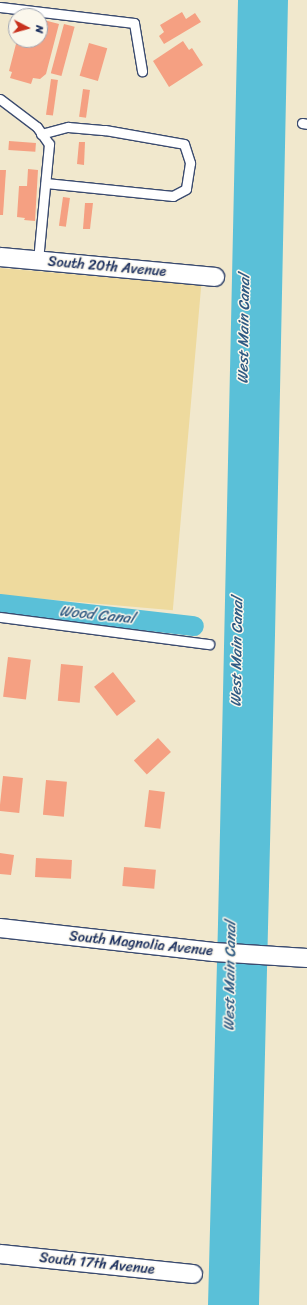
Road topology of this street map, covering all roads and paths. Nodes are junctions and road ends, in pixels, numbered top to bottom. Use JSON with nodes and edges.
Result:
{"nodes":[{"id":1,"x":0,"y":7,"type":"edge"},
{"id":2,"x":142,"y":71,"type":"dead end"},
{"id":3,"x":0,"y":99,"type":"edge"},
{"id":4,"x":42,"y":134,"type":"junction"},
{"id":5,"x":46,"y":183,"type":"junction"},
{"id":6,"x":0,"y":257,"type":"edge"},
{"id":7,"x":38,"y":261,"type":"junction"},
{"id":8,"x":215,"y":277,"type":"dead end"},
{"id":9,"x":0,"y":617,"type":"edge"},
{"id":10,"x":209,"y":644,"type":"dead end"},
{"id":11,"x":0,"y":928,"type":"edge"},
{"id":12,"x":307,"y":958,"type":"edge"},
{"id":13,"x":0,"y":1254,"type":"edge"},
{"id":14,"x":193,"y":1274,"type":"dead end"}],
"edges":[{"from":1,"to":2,"type":"lane"},
{"from":3,"to":4,"type":"lane"},
{"from":4,"to":5,"type":"lane"},
{"from":4,"to":5,"type":"lane"},
{"from":5,"to":7,"type":"lane"},
{"from":6,"to":7,"type":"street","name":"South 20th Avenue"},
{"from":7,"to":8,"type":"street","name":"South 20th Avenue"},
{"from":9,"to":10,"type":"lane"},
{"from":11,"to":12,"type":"street","name":"South Magnolia Avenue"},
{"from":13,"to":14,"type":"street","name":"South 17th Avenue"}]}
